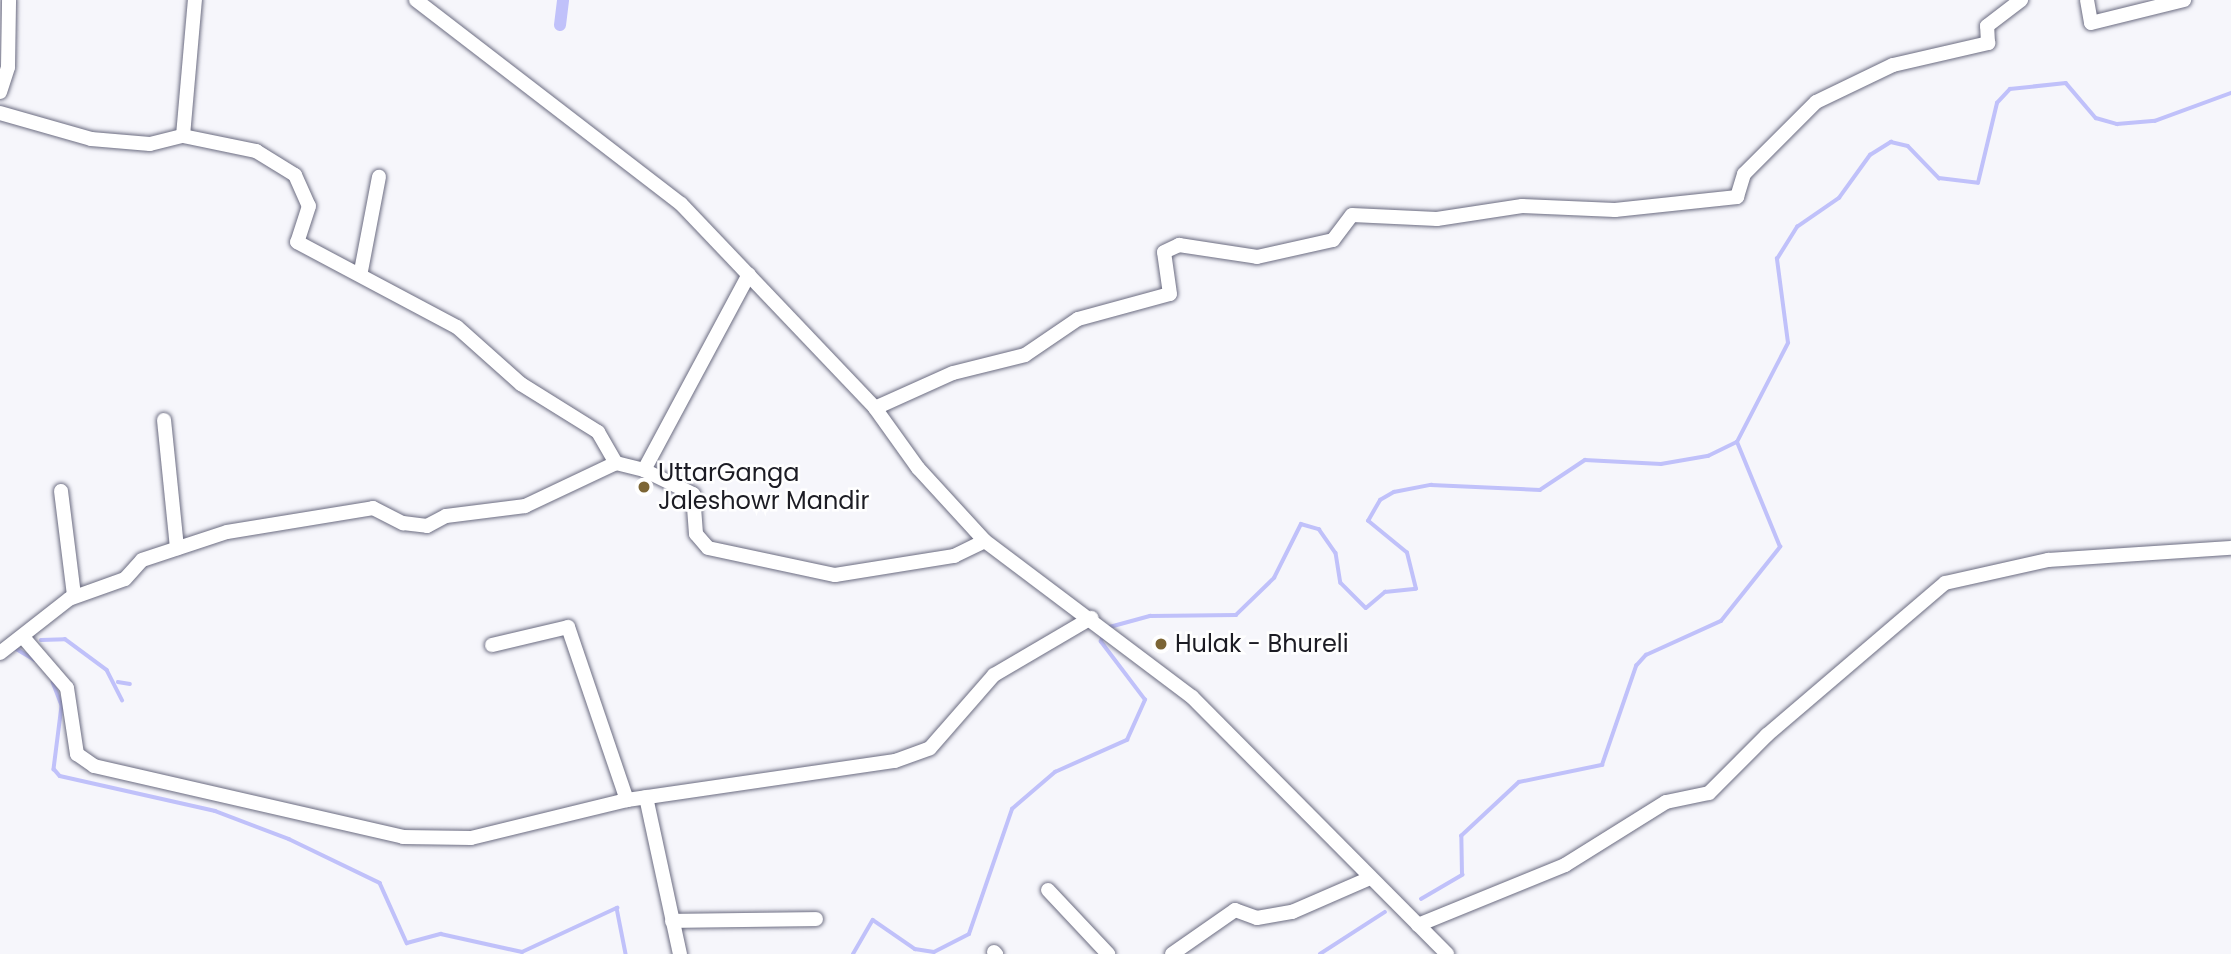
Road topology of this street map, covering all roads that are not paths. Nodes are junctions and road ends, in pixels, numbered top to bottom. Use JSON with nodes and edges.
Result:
{"nodes":[{"id":1,"x":9,"y":0,"type":"edge"},
{"id":2,"x":195,"y":0,"type":"edge"},
{"id":3,"x":416,"y":0,"type":"edge"},
{"id":4,"x":2021,"y":0,"type":"edge"},
{"id":5,"x":2087,"y":0,"type":"edge"},
{"id":6,"x":2184,"y":0,"type":"edge"},
{"id":7,"x":0,"y":92,"type":"edge"},
{"id":8,"x":0,"y":113,"type":"edge"},
{"id":9,"x":183,"y":136,"type":"junction"},
{"id":10,"x":379,"y":177,"type":"dead end"},
{"id":11,"x":361,"y":271,"type":"junction"},
{"id":12,"x":749,"y":274,"type":"junction"},
{"id":13,"x":876,"y":408,"type":"junction"},
{"id":14,"x":164,"y":420,"type":"dead end"},
{"id":15,"x":616,"y":463,"type":"junction"},
{"id":16,"x":644,"y":470,"type":"junction"},
{"id":17,"x":61,"y":491,"type":"dead end"},
{"id":18,"x":985,"y":541,"type":"junction"},
{"id":19,"x":177,"y":548,"type":"junction"},
{"id":20,"x":2231,"y":548,"type":"edge"},
{"id":21,"x":74,"y":596,"type":"junction"},
{"id":22,"x":1093,"y":619,"type":"junction"},
{"id":23,"x":18,"y":640,"type":"junction"},
{"id":24,"x":492,"y":645,"type":"dead end"},
{"id":25,"x":0,"y":653,"type":"edge"},
{"id":26,"x":646,"y":797,"type":"junction"},
{"id":27,"x":627,"y":800,"type":"junction"},
{"id":28,"x":1368,"y":879,"type":"junction"},
{"id":29,"x":1048,"y":890,"type":"dead end"},
{"id":30,"x":816,"y":919,"type":"dead end"},
{"id":31,"x":672,"y":921,"type":"junction"},
{"id":32,"x":1418,"y":925,"type":"junction"},
{"id":33,"x":680,"y":954,"type":"edge"},
{"id":34,"x":1108,"y":954,"type":"edge"},
{"id":35,"x":1172,"y":954,"type":"edge"},
{"id":36,"x":1447,"y":954,"type":"edge"}],
"edges":[{"from":1,"to":7,"type":"street"},
{"from":2,"to":9,"type":"street"},
{"from":3,"to":12,"type":"street"},
{"from":4,"to":13,"type":"street"},
{"from":5,"to":6,"type":"street"},
{"from":8,"to":9,"type":"street"},
{"from":9,"to":11,"type":"street"},
{"from":10,"to":11,"type":"street"},
{"from":11,"to":15,"type":"street"},
{"from":12,"to":13,"type":"street"},
{"from":12,"to":16,"type":"street"},
{"from":13,"to":18,"type":"street"},
{"from":14,"to":19,"type":"street"},
{"from":15,"to":16,"type":"street"},
{"from":15,"to":19,"type":"street"},
{"from":16,"to":18,"type":"street"},
{"from":17,"to":21,"type":"street"},
{"from":18,"to":22,"type":"street"},
{"from":19,"to":21,"type":"street"},
{"from":20,"to":32,"type":"street"},
{"from":21,"to":23,"type":"street"},
{"from":22,"to":26,"type":"street"},
{"from":22,"to":28,"type":"street"},
{"from":23,"to":25,"type":"street"},
{"from":23,"to":27,"type":"street"},
{"from":24,"to":27,"type":"street"},
{"from":26,"to":27,"type":"street"},
{"from":26,"to":31,"type":"street"},
{"from":28,"to":32,"type":"street"},
{"from":28,"to":35,"type":"street"},
{"from":29,"to":34,"type":"street"},
{"from":30,"to":31,"type":"street"},
{"from":31,"to":33,"type":"street"},
{"from":32,"to":36,"type":"street"}]}
